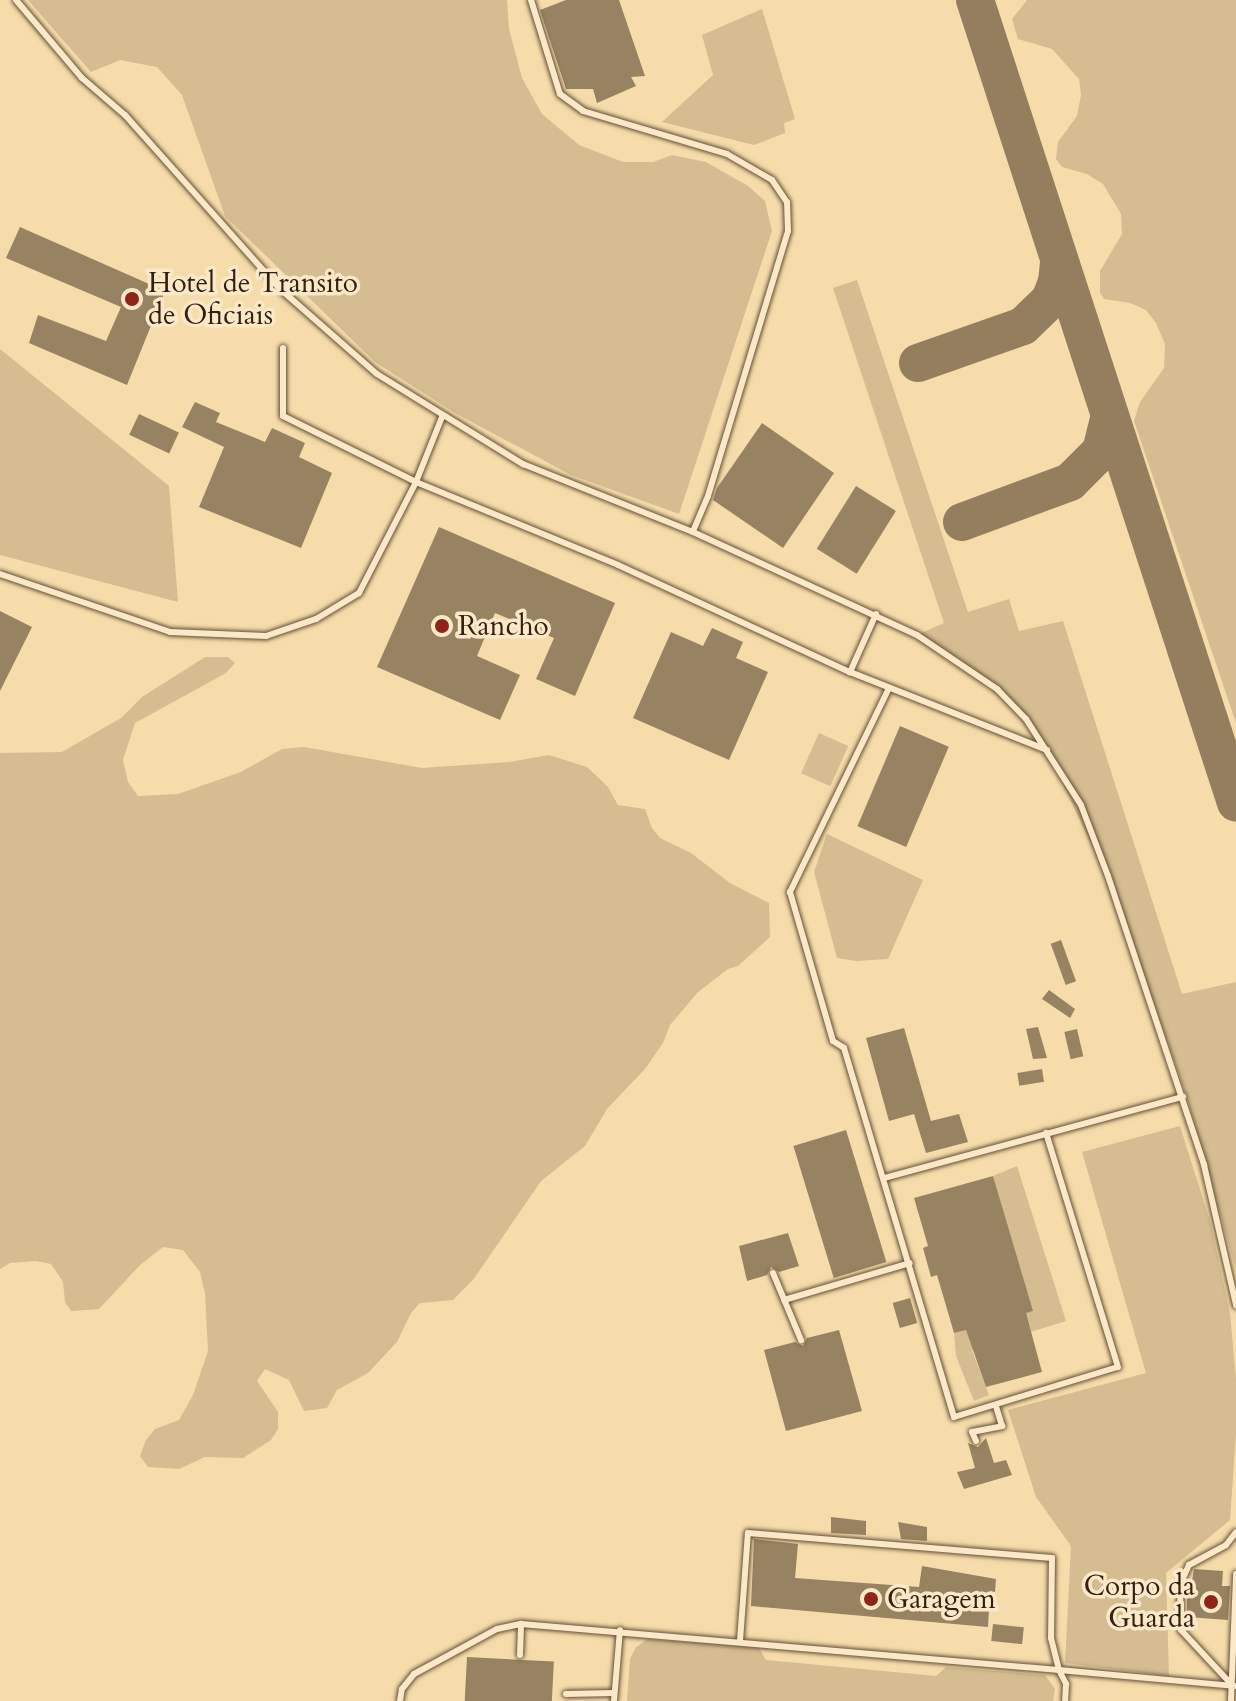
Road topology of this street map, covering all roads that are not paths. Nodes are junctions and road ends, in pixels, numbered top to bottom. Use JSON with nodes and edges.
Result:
{"nodes":[{"id":1,"x":16,"y":0,"type":"edge"},
{"id":2,"x":531,"y":0,"type":"edge"},
{"id":3,"x":283,"y":348,"type":"dead end"},
{"id":4,"x":442,"y":417,"type":"junction"},
{"id":5,"x":416,"y":482,"type":"junction"},
{"id":6,"x":693,"y":532,"type":"junction"},
{"id":7,"x":0,"y":574,"type":"edge"},
{"id":8,"x":876,"y":614,"type":"junction"},
{"id":9,"x":850,"y":672,"type":"junction"},
{"id":10,"x":889,"y":688,"type":"junction"},
{"id":11,"x":1047,"y":750,"type":"junction"},
{"id":12,"x":1183,"y":1097,"type":"junction"},
{"id":13,"x":1046,"y":1133,"type":"junction"},
{"id":14,"x":884,"y":1178,"type":"junction"},
{"id":15,"x":910,"y":1263,"type":"junction"},
{"id":16,"x":773,"y":1273,"type":"dead end"},
{"id":17,"x":784,"y":1300,"type":"junction"},
{"id":18,"x":1236,"y":1305,"type":"edge"},
{"id":19,"x":801,"y":1340,"type":"dead end"},
{"id":20,"x":996,"y":1406,"type":"junction"},
{"id":21,"x":976,"y":1441,"type":"dead end"},
{"id":22,"x":1236,"y":1532,"type":"edge"},
{"id":23,"x":1236,"y":1574,"type":"edge"},
{"id":24,"x":521,"y":1624,"type":"junction"},
{"id":25,"x":620,"y":1630,"type":"junction"},
{"id":26,"x":740,"y":1641,"type":"junction"},
{"id":27,"x":520,"y":1655,"type":"dead end"},
{"id":28,"x":1059,"y":1670,"type":"junction"},
{"id":29,"x":1234,"y":1686,"type":"edge"},
{"id":30,"x":566,"y":1694,"type":"dead end"},
{"id":31,"x":614,"y":1697,"type":"edge"},
{"id":32,"x":400,"y":1701,"type":"edge"},
{"id":33,"x":1065,"y":1701,"type":"edge"},
{"id":34,"x":1231,"y":1701,"type":"edge"}],
"edges":[{"from":1,"to":4,"type":"lane"},
{"from":2,"to":6,"type":"lane"},
{"from":3,"to":5,"type":"lane"},
{"from":4,"to":5,"type":"lane"},
{"from":4,"to":6,"type":"lane"},
{"from":5,"to":7,"type":"lane"},
{"from":5,"to":9,"type":"lane"},
{"from":6,"to":8,"type":"lane"},
{"from":8,"to":9,"type":"lane"},
{"from":8,"to":11,"type":"lane"},
{"from":9,"to":10,"type":"lane"},
{"from":10,"to":11,"type":"lane"},
{"from":10,"to":14,"type":"lane"},
{"from":11,"to":12,"type":"lane"},
{"from":12,"to":13,"type":"lane"},
{"from":12,"to":18,"type":"lane"},
{"from":13,"to":14,"type":"lane"},
{"from":13,"to":20,"type":"lane"},
{"from":14,"to":15,"type":"lane"},
{"from":15,"to":17,"type":"lane"},
{"from":15,"to":20,"type":"lane"},
{"from":16,"to":17,"type":"lane"},
{"from":17,"to":19,"type":"lane"},
{"from":20,"to":21,"type":"lane"},
{"from":22,"to":29,"type":"lane"},
{"from":23,"to":29,"type":"lane"},
{"from":24,"to":25,"type":"lane"},
{"from":24,"to":27,"type":"lane"},
{"from":24,"to":32,"type":"lane"},
{"from":25,"to":26,"type":"lane"},
{"from":25,"to":31,"type":"lane"},
{"from":26,"to":28,"type":"lane"},
{"from":26,"to":28,"type":"lane"},
{"from":28,"to":29,"type":"lane"},
{"from":28,"to":33,"type":"lane"},
{"from":29,"to":34,"type":"lane"},
{"from":30,"to":31,"type":"lane"}]}
